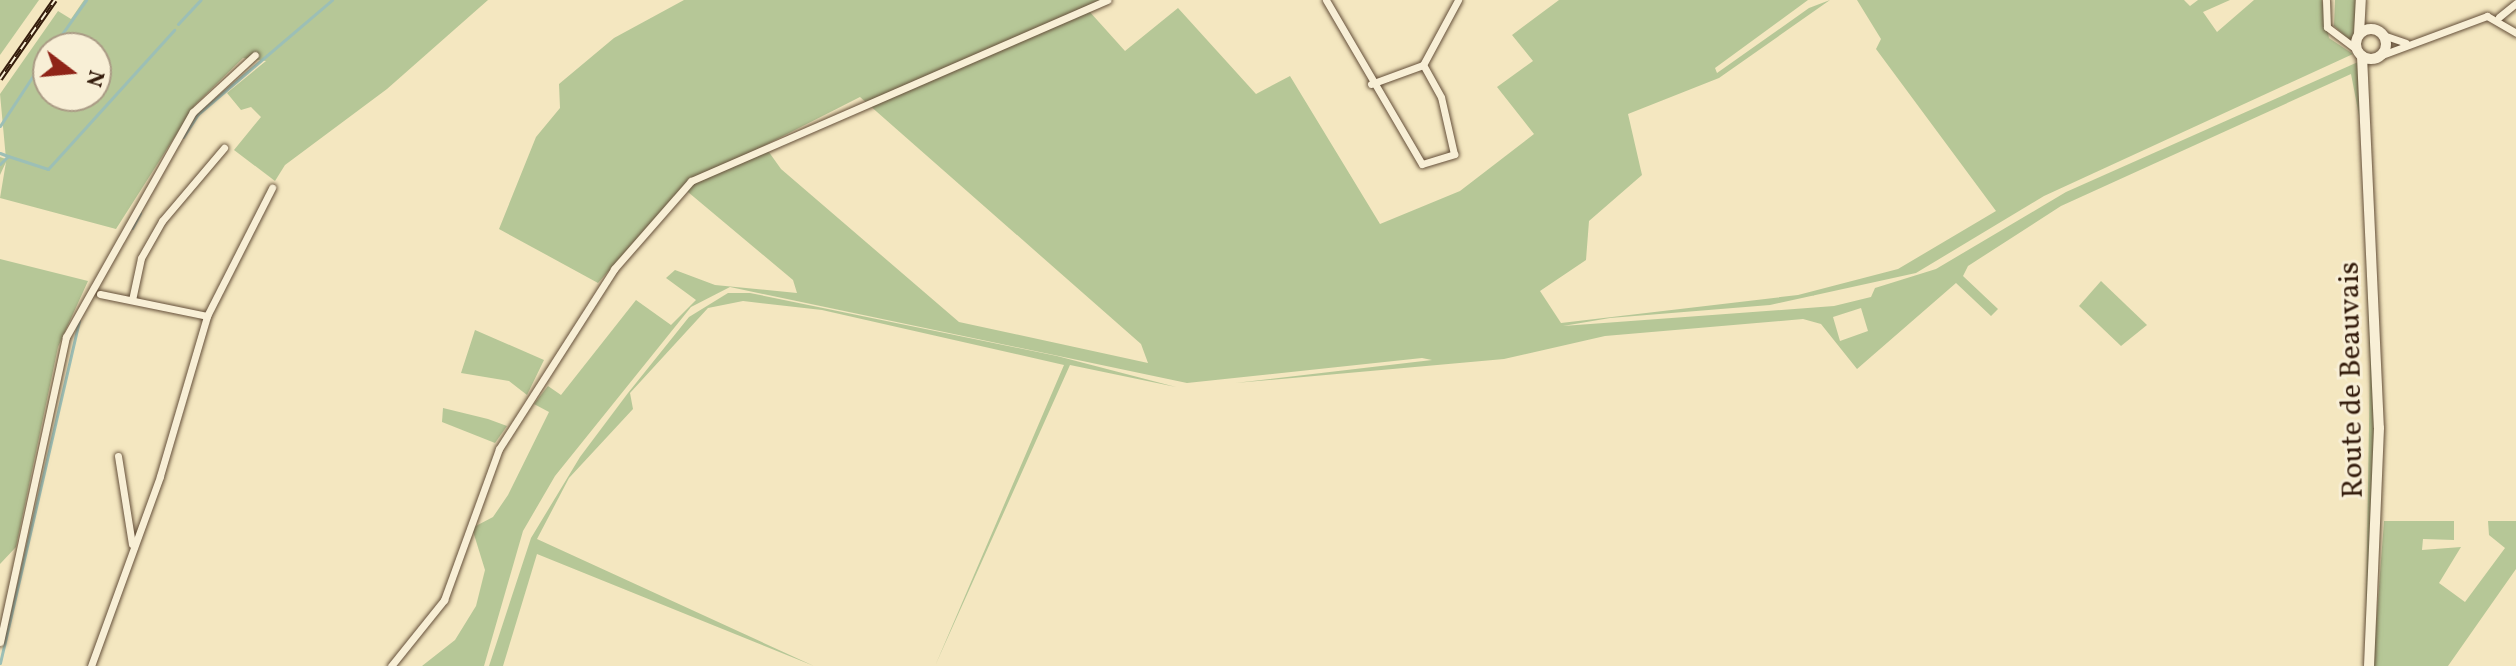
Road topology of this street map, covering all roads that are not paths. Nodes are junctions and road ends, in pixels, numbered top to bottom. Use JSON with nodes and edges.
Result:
{"nodes":[{"id":1,"x":1107,"y":0,"type":"edge"},
{"id":2,"x":1326,"y":0,"type":"edge"},
{"id":3,"x":1458,"y":0,"type":"edge"},
{"id":4,"x":2326,"y":0,"type":"edge"},
{"id":5,"x":2364,"y":0,"type":"edge"},
{"id":6,"x":1101,"y":1,"type":"edge"},
{"id":7,"x":2516,"y":3,"type":"edge"},
{"id":8,"x":2499,"y":17,"type":"junction"},
{"id":9,"x":2380,"y":32,"type":"junction"},
{"id":10,"x":2516,"y":33,"type":"edge"},
{"id":11,"x":2359,"y":34,"type":"junction"},
{"id":12,"x":2408,"y":44,"type":"junction"},
{"id":13,"x":2359,"y":53,"type":"junction"},
{"id":14,"x":255,"y":55,"type":"dead end"},
{"id":15,"x":2381,"y":56,"type":"junction"},
{"id":16,"x":1423,"y":65,"type":"junction"},
{"id":17,"x":1371,"y":84,"type":"junction"},
{"id":18,"x":2368,"y":93,"type":"junction"},
{"id":19,"x":224,"y":148,"type":"dead end"},
{"id":20,"x":272,"y":188,"type":"dead end"},
{"id":21,"x":100,"y":294,"type":"dead end"},
{"id":22,"x":132,"y":300,"type":"junction"},
{"id":23,"x":207,"y":316,"type":"junction"},
{"id":24,"x":118,"y":456,"type":"dead end"},
{"id":25,"x":132,"y":546,"type":"junction"},
{"id":26,"x":0,"y":642,"type":"edge"},
{"id":27,"x":91,"y":666,"type":"edge"},
{"id":28,"x":391,"y":666,"type":"edge"},
{"id":29,"x":2369,"y":666,"type":"edge"}],
"edges":[{"from":1,"to":6,"type":"street"},
{"from":2,"to":17,"type":"street"},
{"from":3,"to":16,"type":"street"},
{"from":4,"to":13,"type":"street"},
{"from":5,"to":9,"type":"main road"},
{"from":5,"to":11,"type":"main road"},
{"from":6,"to":28,"type":"street"},
{"from":7,"to":8,"type":"street"},
{"from":8,"to":10,"type":"street"},
{"from":8,"to":12,"type":"street"},
{"from":9,"to":11,"type":"main road"},
{"from":9,"to":12,"type":"street"},
{"from":9,"to":15,"type":"main road","name":"Route de Beauvais"},
{"from":11,"to":13,"type":"main road","name":"Route de Beauvais"},
{"from":12,"to":15,"type":"street"},
{"from":13,"to":15,"type":"main road"},
{"from":13,"to":18,"type":"main road","name":"Route de Beauvais"},
{"from":14,"to":26,"type":"street"},
{"from":15,"to":18,"type":"main road","name":"Route de Beauvais"},
{"from":16,"to":17,"type":"street"},
{"from":16,"to":17,"type":"street"},
{"from":18,"to":29,"type":"main road","name":"Route de Beauvais"},
{"from":19,"to":22,"type":"street"},
{"from":20,"to":23,"type":"street"},
{"from":21,"to":22,"type":"street"},
{"from":22,"to":23,"type":"street"},
{"from":23,"to":25,"type":"street"},
{"from":24,"to":25,"type":"street"},
{"from":25,"to":27,"type":"street"}]}
